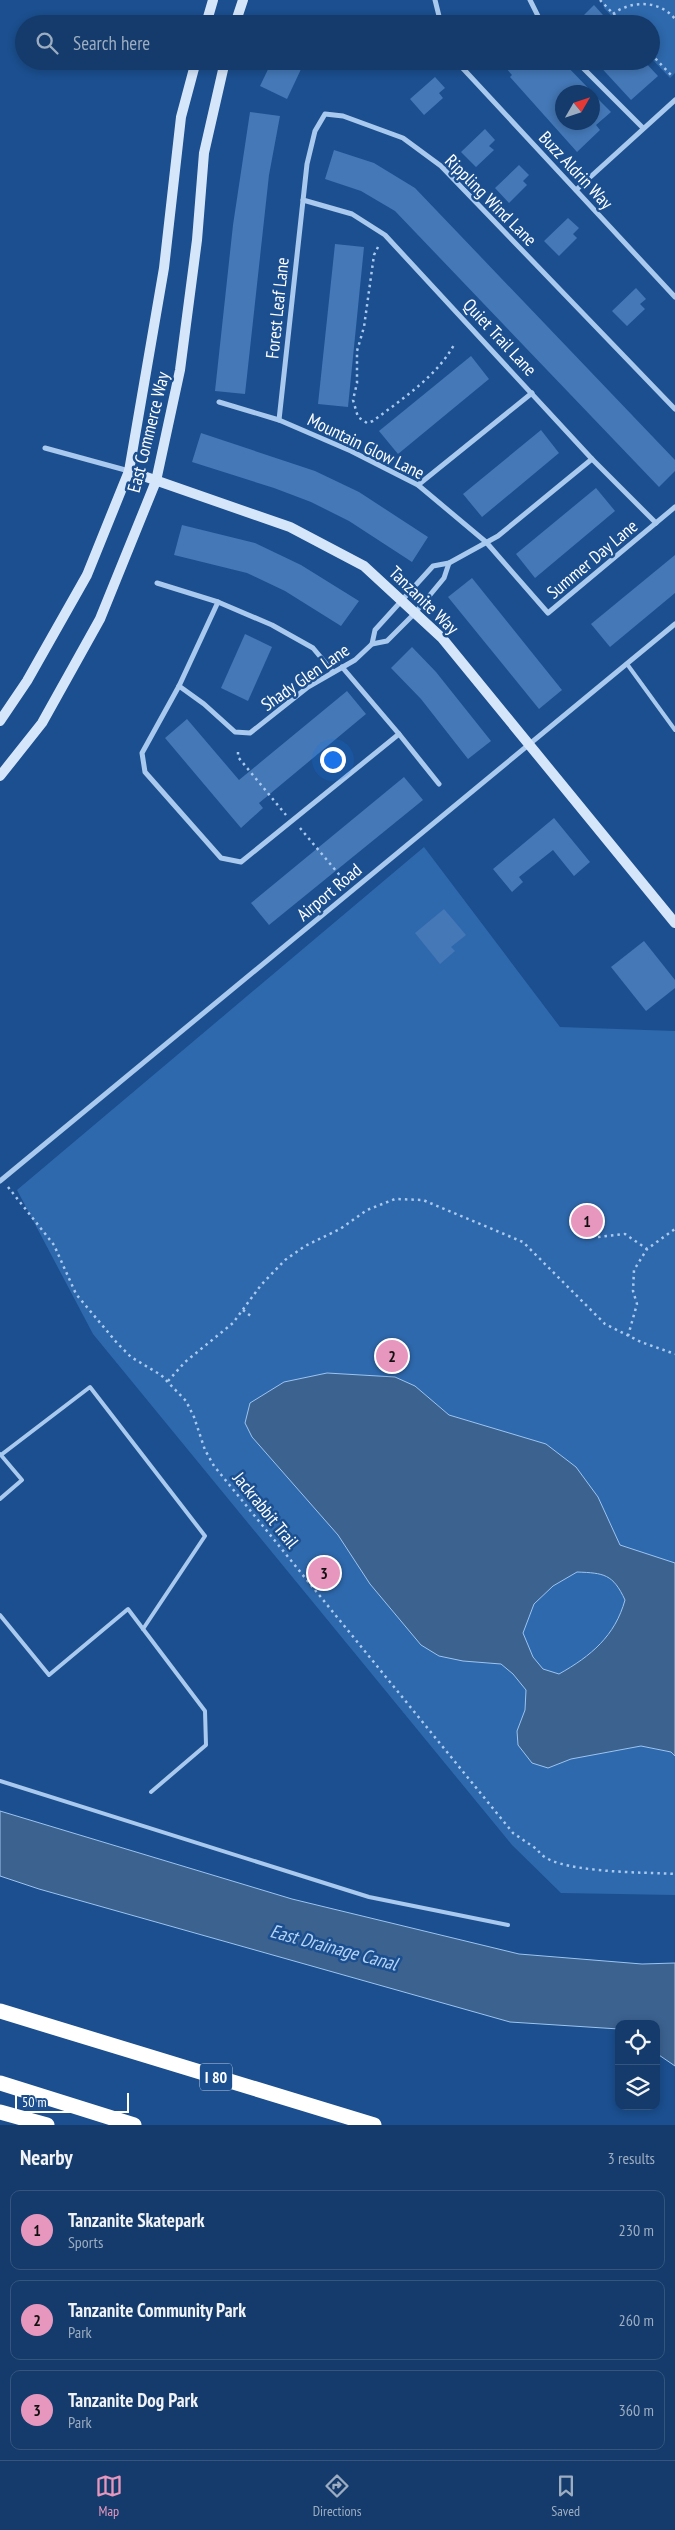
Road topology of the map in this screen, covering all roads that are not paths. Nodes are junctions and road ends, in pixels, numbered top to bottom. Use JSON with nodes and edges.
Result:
{"nodes":[{"id":1,"x":212,"y":0,"type":"edge"},
{"id":2,"x":243,"y":0,"type":"edge"},
{"id":3,"x":435,"y":0,"type":"edge"},
{"id":4,"x":530,"y":0,"type":"edge"},
{"id":5,"x":208,"y":15,"type":"edge"},
{"id":6,"x":238,"y":15,"type":"edge"},
{"id":7,"x":439,"y":15,"type":"edge"},
{"id":8,"x":538,"y":15,"type":"edge"},
{"id":9,"x":194,"y":70,"type":"edge"},
{"id":10,"x":223,"y":70,"type":"edge"},
{"id":11,"x":464,"y":70,"type":"edge"},
{"id":12,"x":585,"y":70,"type":"edge"},
{"id":13,"x":675,"y":100,"type":"edge"},
{"id":14,"x":643,"y":128,"type":"junction"},
{"id":15,"x":576,"y":190,"type":"junction"},
{"id":16,"x":304,"y":200,"type":"junction"},
{"id":17,"x":675,"y":297,"type":"edge"},
{"id":18,"x":532,"y":393,"type":"junction"},
{"id":19,"x":219,"y":402,"type":"dead end"},
{"id":20,"x":675,"y":409,"type":"edge"},
{"id":21,"x":279,"y":420,"type":"junction"},
{"id":22,"x":45,"y":448,"type":"dead end"},
{"id":23,"x":592,"y":459,"type":"junction"},
{"id":24,"x":129,"y":471,"type":"junction"},
{"id":25,"x":156,"y":481,"type":"junction"},
{"id":26,"x":418,"y":485,"type":"junction"},
{"id":27,"x":675,"y":507,"type":"edge"},
{"id":28,"x":656,"y":523,"type":"junction"},
{"id":29,"x":486,"y":542,"type":"junction"},
{"id":30,"x":449,"y":564,"type":"junction"},
{"id":31,"x":157,"y":583,"type":"dead end"},
{"id":32,"x":402,"y":599,"type":"junction"},
{"id":33,"x":218,"y":602,"type":"junction"},
{"id":34,"x":415,"y":613,"type":"junction"},
{"id":35,"x":675,"y":624,"type":"edge"},
{"id":36,"x":372,"y":644,"type":"junction"},
{"id":37,"x":627,"y":664,"type":"junction"},
{"id":38,"x":342,"y":667,"type":"junction"},
{"id":39,"x":333,"y":672,"type":"junction"},
{"id":40,"x":179,"y":686,"type":"junction"},
{"id":41,"x":0,"y":720,"type":"edge"},
{"id":42,"x":675,"y":730,"type":"edge"},
{"id":43,"x":399,"y":734,"type":"junction"},
{"id":44,"x":530,"y":744,"type":"junction"},
{"id":45,"x":0,"y":776,"type":"edge"},
{"id":46,"x":439,"y":784,"type":"dead end"},
{"id":47,"x":675,"y":923,"type":"edge"},
{"id":48,"x":1,"y":1181,"type":"edge"},
{"id":49,"x":0,"y":1454,"type":"edge"},
{"id":50,"x":0,"y":1499,"type":"edge"},
{"id":51,"x":0,"y":1616,"type":"edge"},
{"id":52,"x":143,"y":1629,"type":"junction"},
{"id":53,"x":0,"y":1781,"type":"edge"},
{"id":54,"x":151,"y":1792,"type":"dead end"},
{"id":55,"x":508,"y":1925,"type":"dead end"},
{"id":56,"x":0,"y":2006,"type":"edge"},
{"id":57,"x":0,"y":2011,"type":"edge"},
{"id":58,"x":58,"y":2029,"type":"junction"},
{"id":59,"x":0,"y":2083,"type":"edge"},
{"id":60,"x":0,"y":2112,"type":"edge"},
{"id":61,"x":47,"y":2125,"type":"edge"},
{"id":62,"x":134,"y":2125,"type":"edge"},
{"id":63,"x":374,"y":2125,"type":"edge"}],
"edges":[{"from":1,"to":5,"type":"main road"},
{"from":2,"to":6,"type":"main road"},
{"from":3,"to":7,"type":"street"},
{"from":4,"to":8,"type":"street"},
{"from":9,"to":24,"type":"main road","name":"East Commerce Way"},
{"from":10,"to":25,"type":"main road","name":"East Commerce Way"},
{"from":11,"to":15,"type":"street","name":"Buzz Aldrin Way"},
{"from":12,"to":14,"type":"street"},
{"from":13,"to":14,"type":"street"},
{"from":14,"to":15,"type":"street"},
{"from":15,"to":17,"type":"street","name":"Buzz Aldrin Way"},
{"from":16,"to":18,"type":"street","name":"Quiet Trail Lane"},
{"from":16,"to":20,"type":"street","name":"Rippling Wind Lane"},
{"from":16,"to":21,"type":"street","name":"Forest Leaf Lane"},
{"from":18,"to":23,"type":"street","name":"Quiet Trail Lane"},
{"from":18,"to":26,"type":"street"},
{"from":19,"to":21,"type":"street","name":"Mountain Glow Lane"},
{"from":21,"to":26,"type":"street","name":"Mountain Glow Lane"},
{"from":22,"to":24,"type":"street","name":"Tanzanite Way"},
{"from":23,"to":28,"type":"street","name":"Quiet Trail Lane"},
{"from":23,"to":29,"type":"street","name":"Shady Glen Lane"},
{"from":24,"to":25,"type":"main road","name":"Tanzanite Way"},
{"from":24,"to":41,"type":"main road","name":"East Commerce Way"},
{"from":25,"to":32,"type":"main road","name":"Tanzanite Way"},
{"from":25,"to":45,"type":"main road","name":"East Commerce Way"},
{"from":26,"to":29,"type":"street","name":"Mountain Glow Lane"},
{"from":27,"to":28,"type":"street"},
{"from":28,"to":29,"type":"street","name":"Summer Day Lane"},
{"from":29,"to":30,"type":"street","name":"Shady Glen Lane"},
{"from":30,"to":32,"type":"street","name":"Shady Glen Lane"},
{"from":30,"to":34,"type":"street","name":"Shady Glen Lane"},
{"from":31,"to":33,"type":"street"},
{"from":32,"to":34,"type":"main road","name":"Tanzanite Way"},
{"from":32,"to":36,"type":"street","name":"Shady Glen Lane"},
{"from":33,"to":39,"type":"street"},
{"from":33,"to":40,"type":"street"},
{"from":34,"to":36,"type":"street","name":"Shady Glen Lane"},
{"from":34,"to":44,"type":"main road","name":"Tanzanite Way"},
{"from":35,"to":37,"type":"street","name":"Airport Road"},
{"from":36,"to":38,"type":"street","name":"Shady Glen Lane"},
{"from":37,"to":42,"type":"lane"},
{"from":37,"to":44,"type":"street","name":"Airport Road"},
{"from":38,"to":39,"type":"street","name":"Shady Glen Lane"},
{"from":38,"to":43,"type":"street"},
{"from":39,"to":40,"type":"street","name":"Shady Glen Lane"},
{"from":40,"to":43,"type":"street"},
{"from":43,"to":46,"type":"street"},
{"from":44,"to":47,"type":"main road","name":"Tanzanite Way"},
{"from":44,"to":48,"type":"street","name":"Airport Road"},
{"from":49,"to":50,"type":"lane"},
{"from":49,"to":52,"type":"lane"},
{"from":51,"to":52,"type":"lane"},
{"from":52,"to":54,"type":"lane"},
{"from":53,"to":55,"type":"lane"},
{"from":56,"to":58,"type":"highway"},
{"from":57,"to":58,"type":"highway","number":"I 80"},
{"from":58,"to":63,"type":"highway","number":"I 80"},
{"from":59,"to":62,"type":"highway"},
{"from":60,"to":61,"type":"highway"}]}
